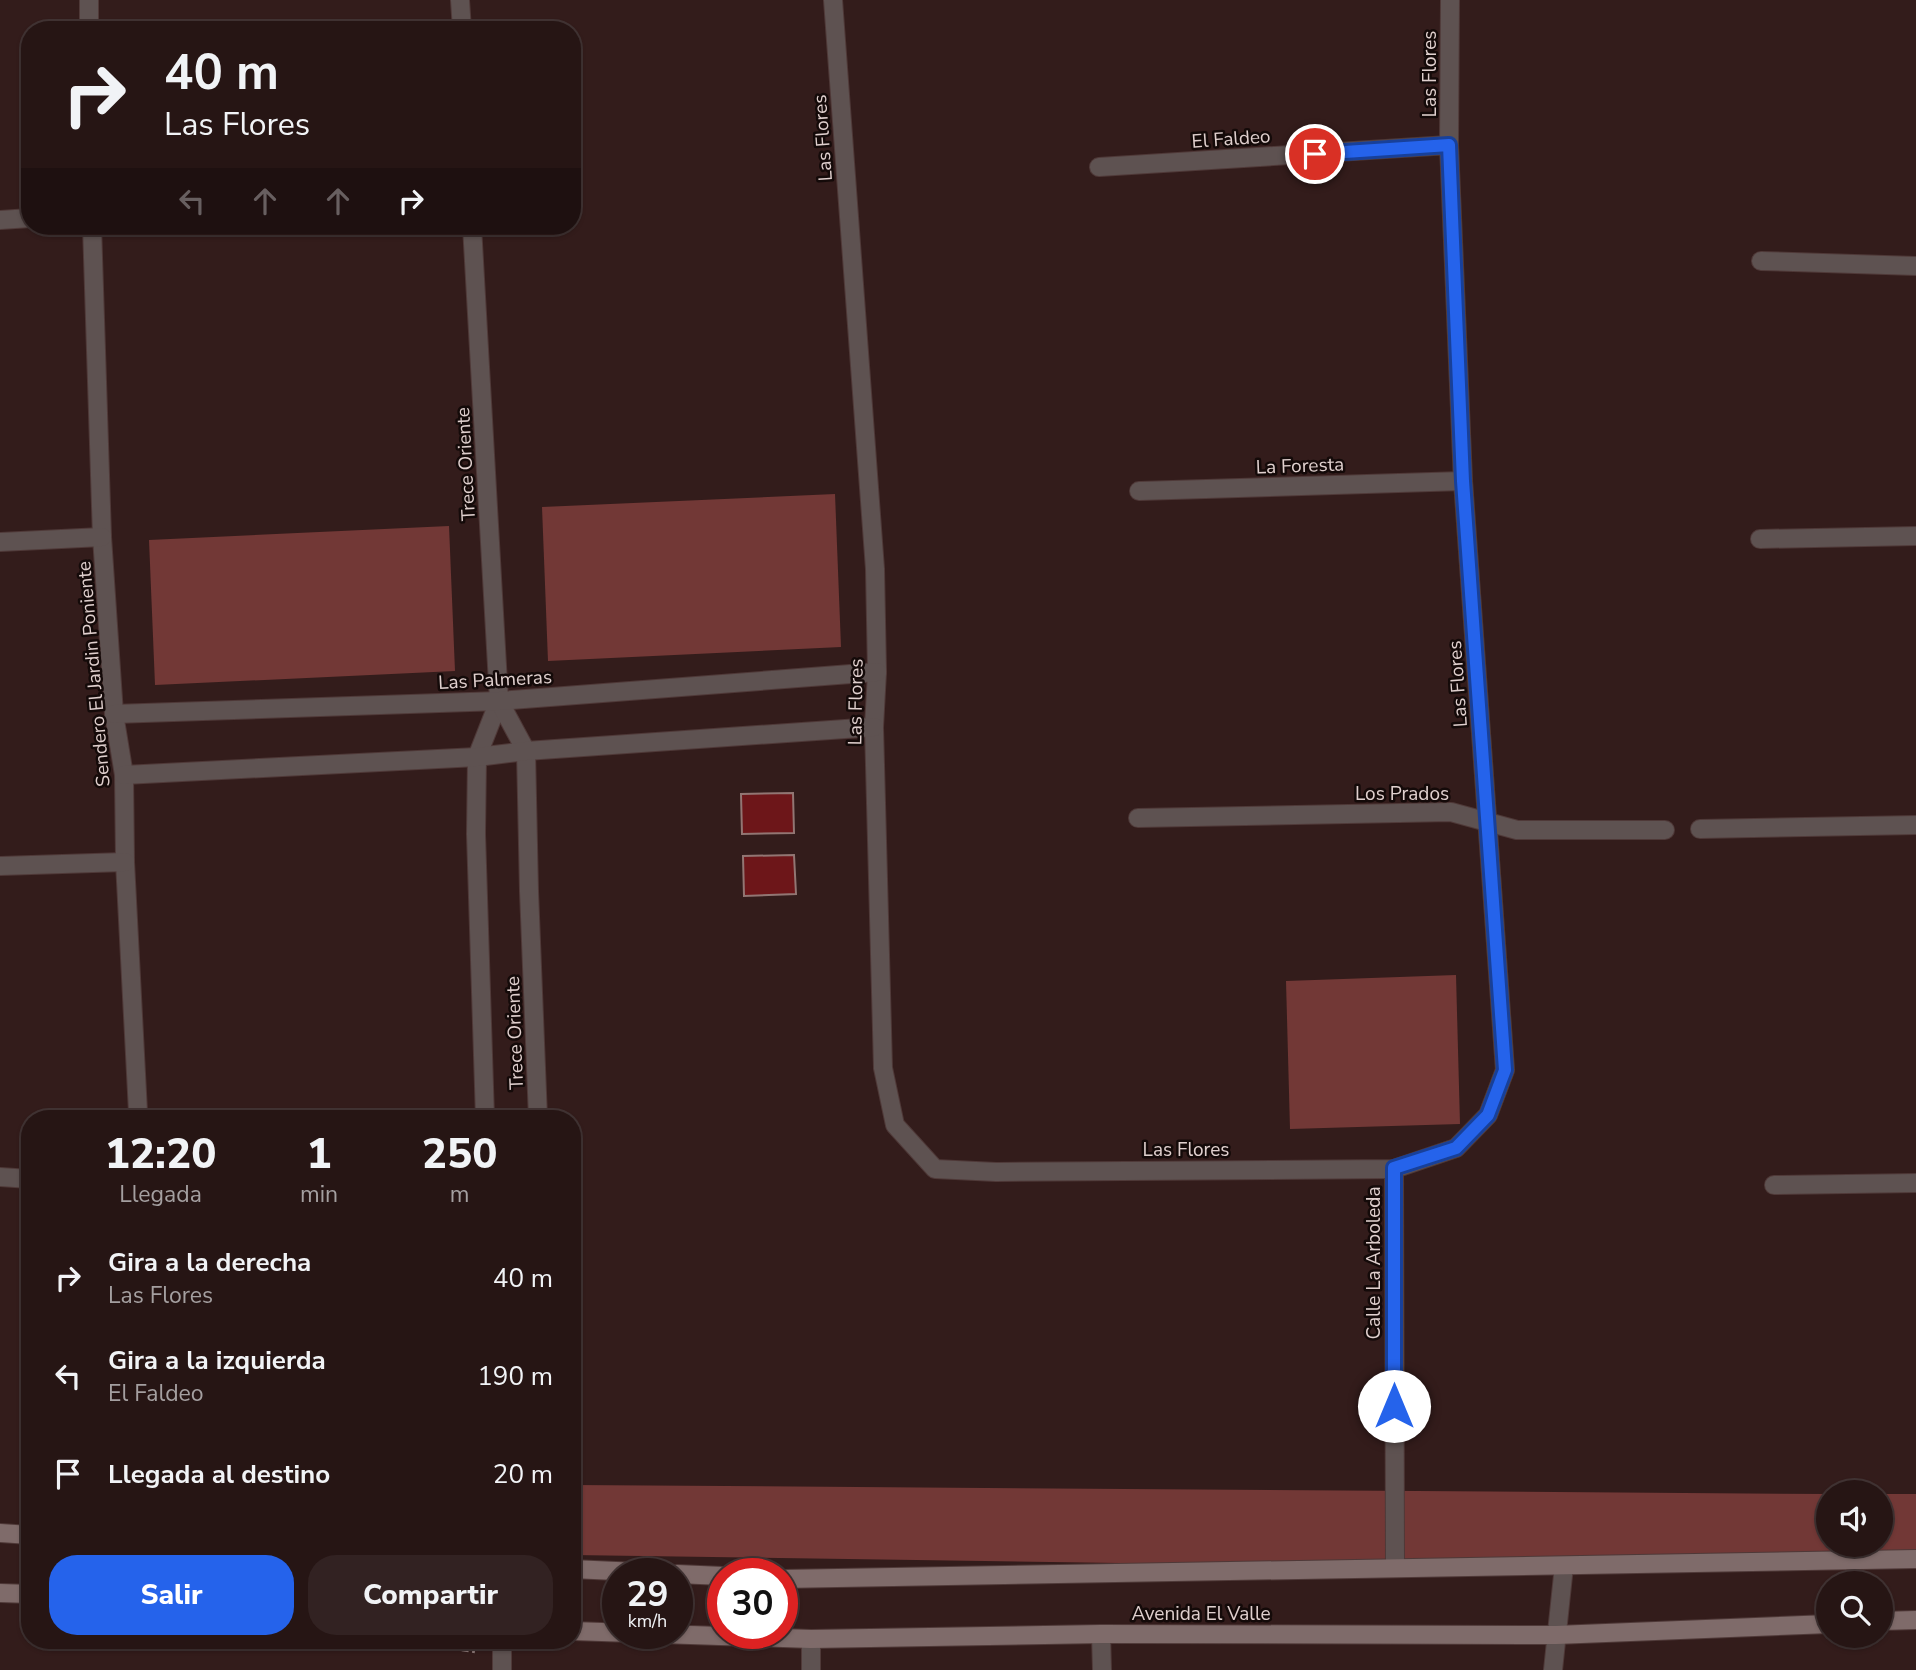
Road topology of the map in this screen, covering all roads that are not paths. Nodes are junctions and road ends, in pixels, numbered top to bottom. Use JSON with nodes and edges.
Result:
{"nodes":[{"id":1,"x":89,"y":0,"type":"edge"},
{"id":2,"x":460,"y":0,"type":"edge"},
{"id":3,"x":833,"y":0,"type":"edge"},
{"id":4,"x":1450,"y":0,"type":"edge"},
{"id":5,"x":89,"y":21,"type":"edge"},
{"id":6,"x":461,"y":21,"type":"edge"},
{"id":7,"x":1449,"y":145,"type":"junction"},
{"id":8,"x":1099,"y":167,"type":"dead end"},
{"id":9,"x":21,"y":219,"type":"edge"},
{"id":10,"x":0,"y":220,"type":"edge"},
{"id":11,"x":92,"y":235,"type":"edge"},
{"id":12,"x":473,"y":235,"type":"edge"},
{"id":13,"x":1761,"y":261,"type":"dead end"},
{"id":14,"x":1916,"y":265,"type":"edge"},
{"id":15,"x":1463,"y":481,"type":"junction"},
{"id":16,"x":1139,"y":491,"type":"dead end"},
{"id":17,"x":1916,"y":536,"type":"edge"},
{"id":18,"x":102,"y":537,"type":"junction"},
{"id":19,"x":1760,"y":539,"type":"dead end"},
{"id":20,"x":0,"y":542,"type":"edge"},
{"id":21,"x":877,"y":672,"type":"junction"},
{"id":22,"x":499,"y":701,"type":"junction"},
{"id":23,"x":114,"y":714,"type":"junction"},
{"id":24,"x":874,"y":727,"type":"junction"},
{"id":25,"x":526,"y":751,"type":"junction"},
{"id":26,"x":477,"y":757,"type":"junction"},
{"id":27,"x":124,"y":775,"type":"junction"},
{"id":28,"x":1138,"y":818,"type":"dead end"},
{"id":29,"x":1488,"y":823,"type":"junction"},
{"id":30,"x":1916,"y":825,"type":"edge"},
{"id":31,"x":1665,"y":830,"type":"dead end"},
{"id":32,"x":1700,"y":830,"type":"dead end"},
{"id":33,"x":125,"y":862,"type":"junction"},
{"id":34,"x":0,"y":866,"type":"edge"},
{"id":35,"x":138,"y":1110,"type":"edge"},
{"id":36,"x":485,"y":1110,"type":"edge"},
{"id":37,"x":538,"y":1110,"type":"edge"},
{"id":38,"x":1394,"y":1168,"type":"junction"},
{"id":39,"x":0,"y":1177,"type":"edge"},
{"id":40,"x":21,"y":1178,"type":"edge"},
{"id":41,"x":1916,"y":1183,"type":"edge"},
{"id":42,"x":1774,"y":1185,"type":"dead end"},
{"id":43,"x":0,"y":1534,"type":"edge"},
{"id":44,"x":21,"y":1535,"type":"edge"},
{"id":45,"x":1916,"y":1559,"type":"edge"},
{"id":46,"x":1564,"y":1566,"type":"junction"},
{"id":47,"x":1395,"y":1567,"type":"junction"},
{"id":48,"x":581,"y":1569,"type":"edge"},
{"id":49,"x":602,"y":1570,"type":"edge"},
{"id":50,"x":798,"y":1578,"type":"edge"},
{"id":51,"x":0,"y":1593,"type":"edge"},
{"id":52,"x":21,"y":1594,"type":"edge"},
{"id":53,"x":1916,"y":1620,"type":"edge"},
{"id":54,"x":1893,"y":1621,"type":"edge"},
{"id":55,"x":1816,"y":1625,"type":"edge"},
{"id":56,"x":581,"y":1631,"type":"edge"},
{"id":57,"x":1101,"y":1634,"type":"junction"},
{"id":58,"x":1556,"y":1635,"type":"junction"},
{"id":59,"x":811,"y":1639,"type":"junction"},
{"id":60,"x":502,"y":1649,"type":"edge"},
{"id":61,"x":502,"y":1670,"type":"edge"},
{"id":62,"x":811,"y":1670,"type":"edge"},
{"id":63,"x":1102,"y":1670,"type":"edge"},
{"id":64,"x":1553,"y":1670,"type":"edge"}],
"edges":[{"from":1,"to":5,"type":"street"},
{"from":2,"to":6,"type":"street"},
{"from":3,"to":21,"type":"street","name":"Las Flores"},
{"from":4,"to":7,"type":"street","name":"Las Flores"},
{"from":7,"to":8,"type":"street","name":"El Faldeo"},
{"from":7,"to":15,"type":"street","name":"Las Flores"},
{"from":9,"to":10,"type":"street"},
{"from":11,"to":18,"type":"street","name":"Sendero El Jardin Poniente"},
{"from":12,"to":22,"type":"street","name":"Trece Oriente"},
{"from":13,"to":14,"type":"street"},
{"from":15,"to":16,"type":"street","name":"La Foresta"},
{"from":15,"to":29,"type":"street","name":"Las Flores"},
{"from":17,"to":19,"type":"street"},
{"from":18,"to":20,"type":"street"},
{"from":18,"to":23,"type":"street","name":"Sendero El Jardin Poniente"},
{"from":21,"to":22,"type":"street","name":"Las Palmeras"},
{"from":21,"to":24,"type":"street","name":"Las Flores"},
{"from":22,"to":23,"type":"street","name":"Las Palmeras"},
{"from":22,"to":25,"type":"street","name":"Trece Oriente"},
{"from":22,"to":26,"type":"street","name":"Trece Oriente"},
{"from":23,"to":27,"type":"street","name":"Sendero El Jardin Poniente"},
{"from":24,"to":25,"type":"street"},
{"from":24,"to":38,"type":"street","name":"Las Flores"},
{"from":25,"to":26,"type":"street"},
{"from":25,"to":37,"type":"street","name":"Trece Oriente"},
{"from":26,"to":27,"type":"street"},
{"from":26,"to":36,"type":"street","name":"Trece Oriente"},
{"from":27,"to":33,"type":"street","name":"Sendero El Jardin Poniente"},
{"from":28,"to":29,"type":"street","name":"Los Prados"},
{"from":29,"to":31,"type":"street","name":"Los Prados"},
{"from":29,"to":38,"type":"street","name":"Las Flores"},
{"from":30,"to":32,"type":"street"},
{"from":33,"to":34,"type":"street"},
{"from":33,"to":35,"type":"street","name":"Sendero El Jardin Poniente"},
{"from":38,"to":47,"type":"street","name":"Calle La Arboleda"},
{"from":39,"to":40,"type":"street"},
{"from":41,"to":42,"type":"street"},
{"from":43,"to":44,"type":"street"},
{"from":45,"to":46,"type":"street"},
{"from":46,"to":47,"type":"street"},
{"from":46,"to":58,"type":"street"},
{"from":47,"to":50,"type":"street"},
{"from":48,"to":49,"type":"street"},
{"from":51,"to":52,"type":"street"},
{"from":53,"to":54,"type":"street"},
{"from":55,"to":58,"type":"street","name":"Avenida El Valle"},
{"from":56,"to":59,"type":"street","name":"Avenida El Valle"},
{"from":57,"to":58,"type":"street","name":"Avenida El Valle"},
{"from":57,"to":59,"type":"street","name":"Avenida El Valle"},
{"from":57,"to":63,"type":"street"},
{"from":58,"to":64,"type":"street"},
{"from":59,"to":62,"type":"street"},
{"from":60,"to":61,"type":"street"}]}
